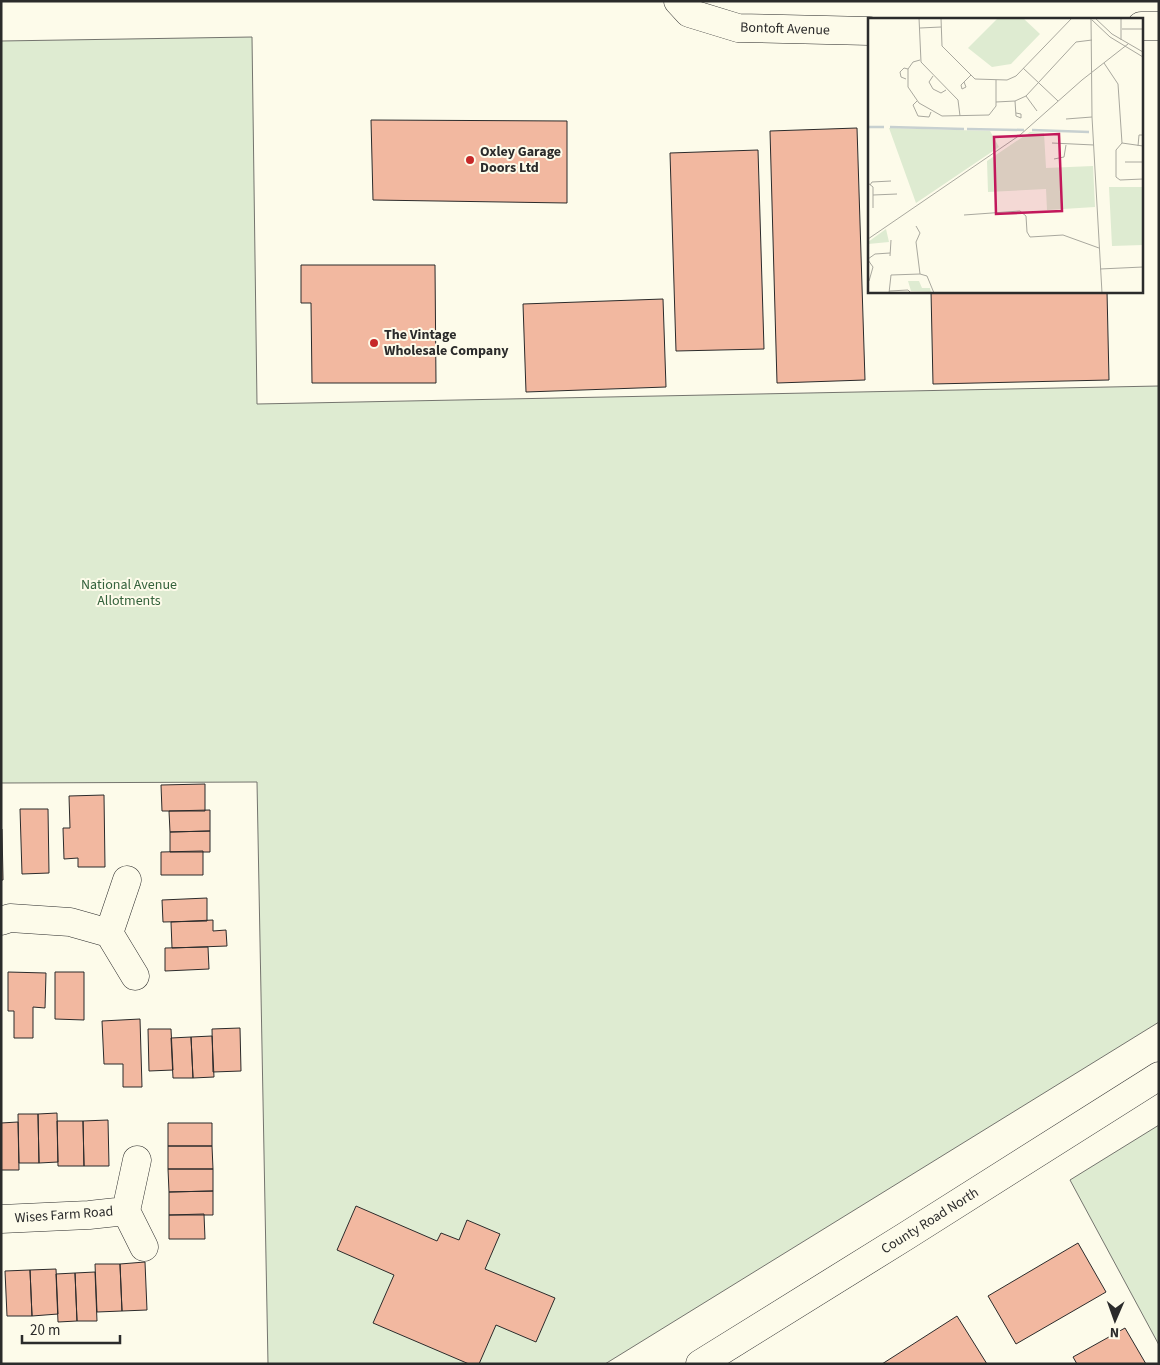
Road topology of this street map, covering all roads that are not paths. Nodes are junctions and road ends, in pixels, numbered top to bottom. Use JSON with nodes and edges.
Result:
{"nodes":[{"id":1,"x":678,"y":1,"type":"edge"},
{"id":2,"x":1142,"y":26,"type":"edge"},
{"id":3,"x":1159,"y":26,"type":"edge"},
{"id":4,"x":868,"y":31,"type":"edge"},
{"id":5,"x":127,"y":880,"type":"dead end"},
{"id":6,"x":1,"y":921,"type":"edge"},
{"id":7,"x":109,"y":933,"type":"junction"},
{"id":8,"x":135,"y":976,"type":"dead end"},
{"id":9,"x":1159,"y":1076,"type":"edge"},
{"id":10,"x":137,"y":1160,"type":"dead end"},
{"id":11,"x":126,"y":1211,"type":"junction"},
{"id":12,"x":1,"y":1219,"type":"edge"},
{"id":13,"x":144,"y":1247,"type":"dead end"},
{"id":14,"x":700,"y":1364,"type":"edge"}],
"edges":[{"from":1,"to":4,"type":"street","name":"Bontoft Avenue"},
{"from":2,"to":3,"type":"street"},
{"from":5,"to":7,"type":"street"},
{"from":6,"to":7,"type":"street"},
{"from":7,"to":8,"type":"street"},
{"from":9,"to":14,"type":"street","name":"County Road North"},
{"from":10,"to":11,"type":"street","name":"Wises Farm Road"},
{"from":11,"to":12,"type":"street","name":"Wises Farm Road"},
{"from":11,"to":13,"type":"street","name":"Wises Farm Road"}]}
